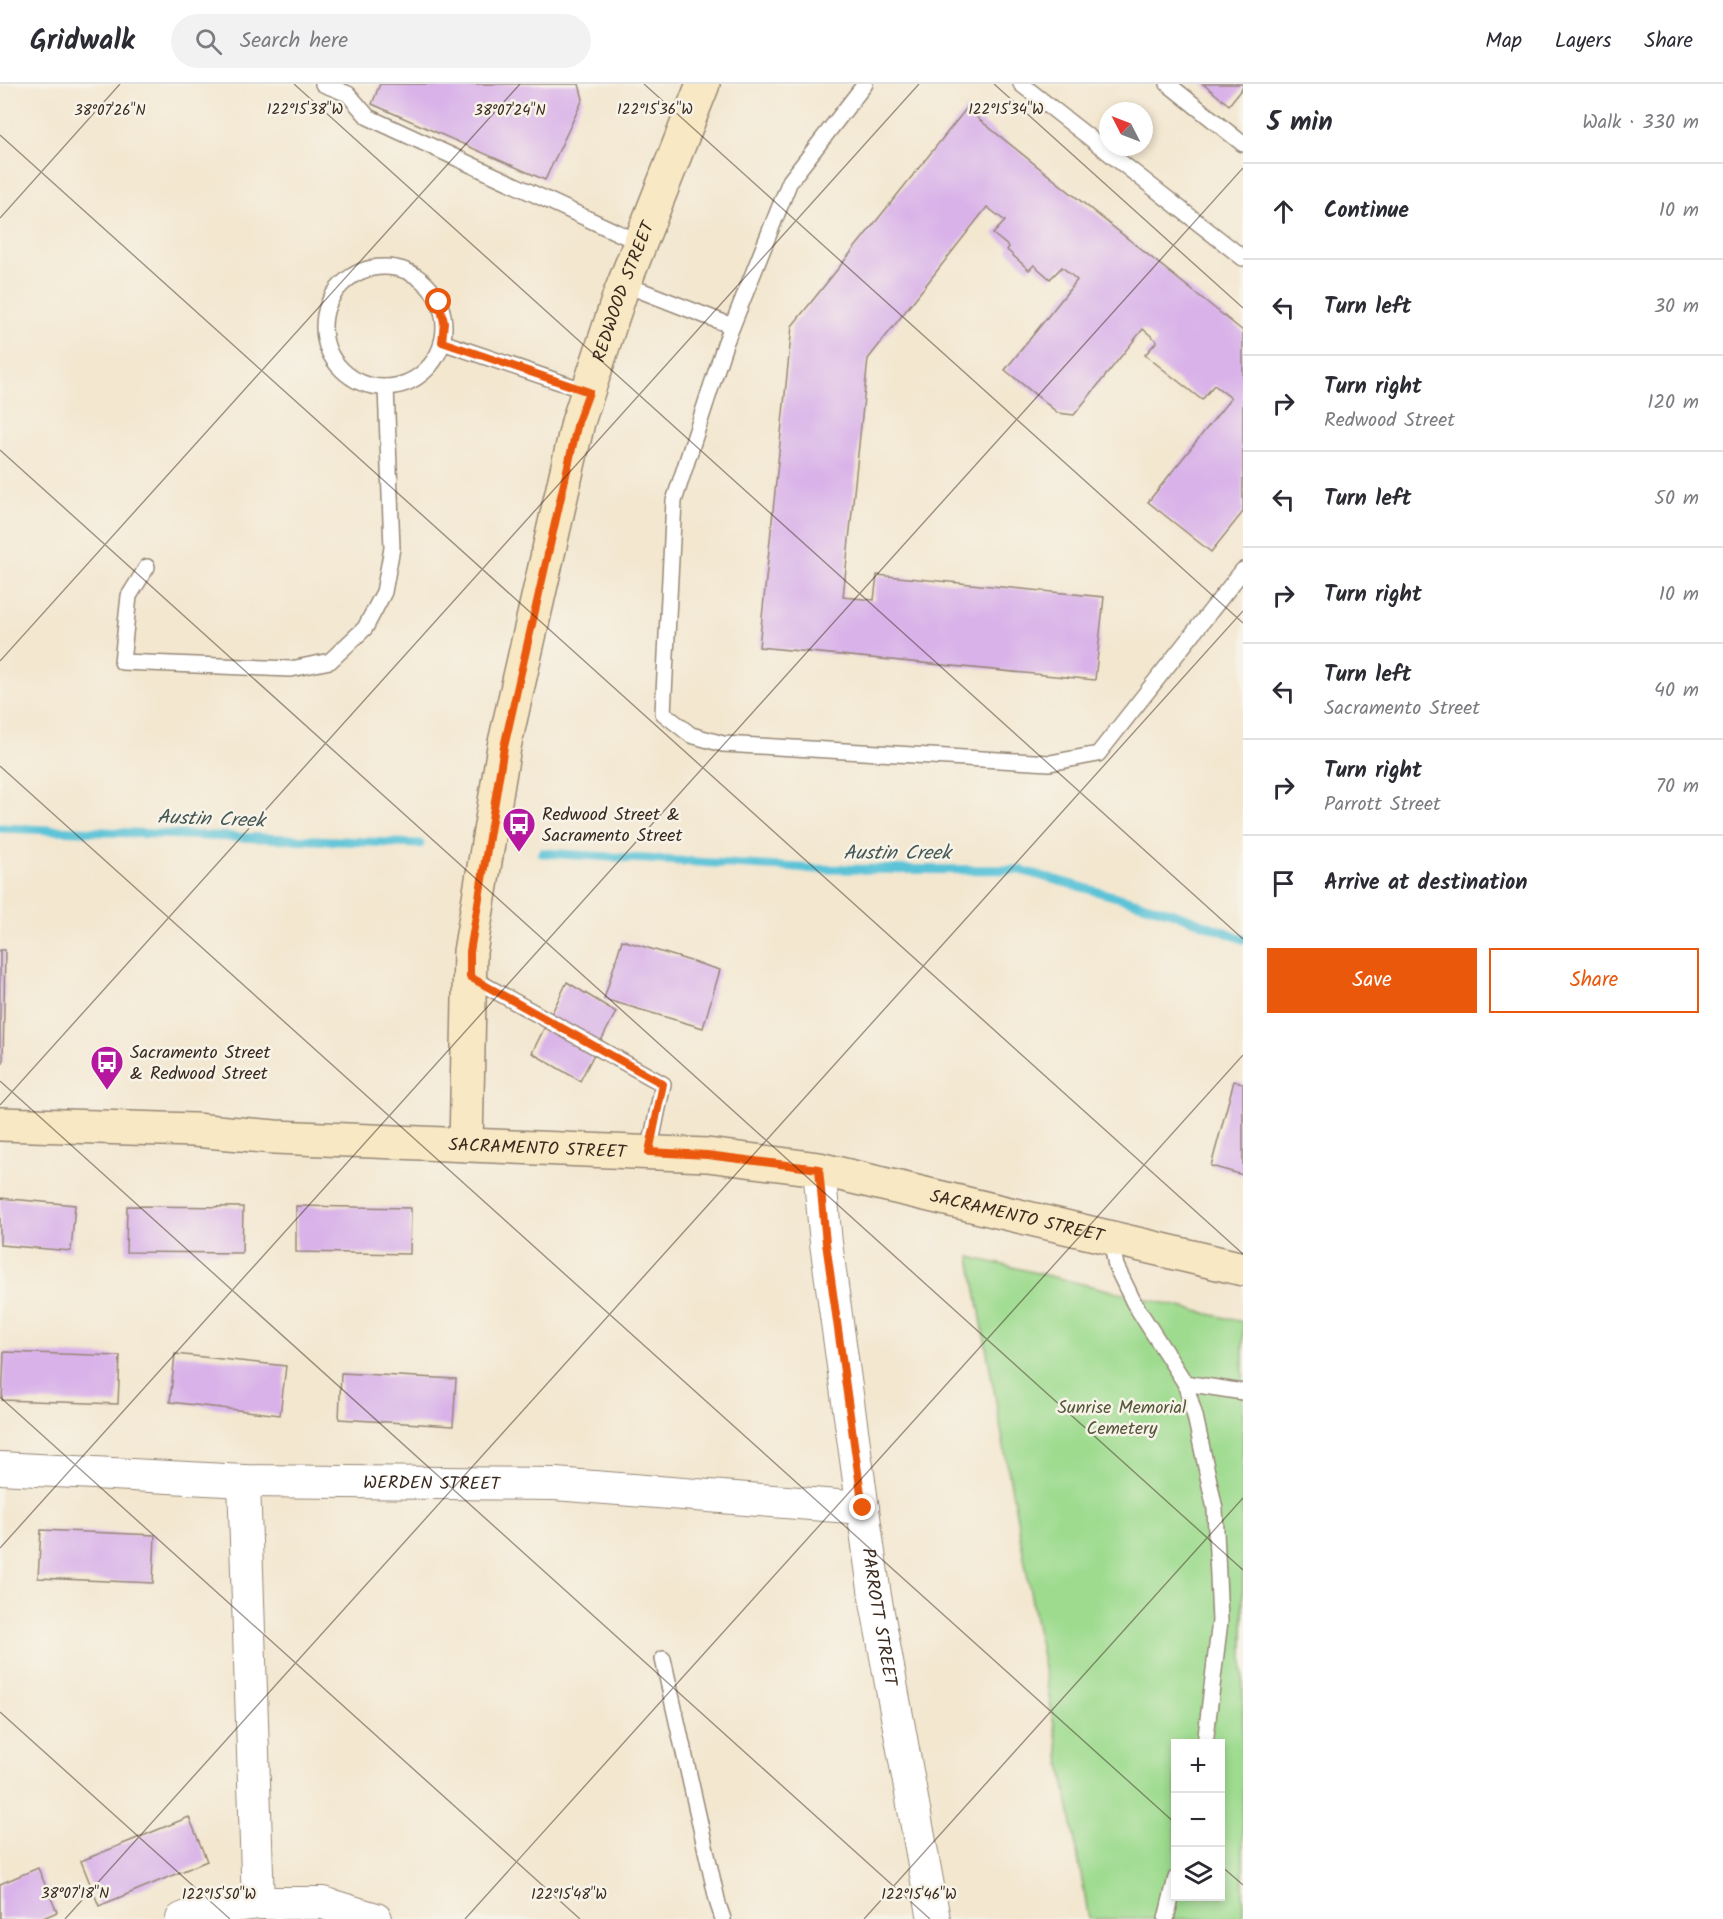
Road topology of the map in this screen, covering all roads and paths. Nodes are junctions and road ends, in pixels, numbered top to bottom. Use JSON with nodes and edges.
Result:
{"nodes":[{"id":1,"x":323,"y":84,"type":"edge"},
{"id":2,"x":703,"y":84,"type":"edge"},
{"id":3,"x":865,"y":84,"type":"edge"},
{"id":4,"x":1021,"y":84,"type":"edge"},
{"id":5,"x":1168,"y":84,"type":"edge"},
{"id":6,"x":1243,"y":144,"type":"edge"},
{"id":7,"x":640,"y":243,"type":"junction"},
{"id":8,"x":1243,"y":258,"type":"edge"},
{"id":9,"x":624,"y":284,"type":"junction"},
{"id":10,"x":732,"y":326,"type":"junction"},
{"id":11,"x":442,"y":342,"type":"junction"},
{"id":12,"x":386,"y":387,"type":"junction"},
{"id":13,"x":589,"y":392,"type":"junction"},
{"id":14,"x":147,"y":567,"type":"dead end"},
{"id":15,"x":1243,"y":570,"type":"edge"},
{"id":16,"x":470,"y":964,"type":"junction"},
{"id":17,"x":0,"y":1124,"type":"edge"},
{"id":18,"x":466,"y":1145,"type":"junction"},
{"id":19,"x":649,"y":1152,"type":"junction"},
{"id":20,"x":819,"y":1169,"type":"junction"},
{"id":21,"x":1111,"y":1239,"type":"junction"},
{"id":22,"x":1243,"y":1269,"type":"edge"},
{"id":23,"x":1185,"y":1383,"type":"junction"},
{"id":24,"x":1243,"y":1392,"type":"edge"},
{"id":25,"x":0,"y":1468,"type":"edge"},
{"id":26,"x":244,"y":1481,"type":"junction"},
{"id":27,"x":863,"y":1508,"type":"junction"},
{"id":28,"x":663,"y":1659,"type":"dead end"},
{"id":29,"x":1205,"y":1739,"type":"edge"},
{"id":30,"x":1171,"y":1898,"type":"edge"},
{"id":31,"x":258,"y":1903,"type":"junction"},
{"id":32,"x":182,"y":1919,"type":"edge"},
{"id":33,"x":376,"y":1919,"type":"edge"},
{"id":34,"x":723,"y":1919,"type":"edge"},
{"id":35,"x":934,"y":1919,"type":"edge"},
{"id":36,"x":1166,"y":1919,"type":"edge"}],
"edges":[{"from":1,"to":7,"type":"lane"},
{"from":2,"to":7,"type":"main road","name":"REDWOOD STREET"},
{"from":3,"to":10,"type":"lane"},
{"from":4,"to":8,"type":"lane"},
{"from":5,"to":6,"type":"lane"},
{"from":7,"to":9,"type":"main road","name":"REDWOOD STREET"},
{"from":9,"to":10,"type":"lane"},
{"from":9,"to":13,"type":"main road","name":"REDWOOD STREET"},
{"from":10,"to":15,"type":"lane"},
{"from":11,"to":12,"type":"lane"},
{"from":11,"to":12,"type":"lane"},
{"from":11,"to":13,"type":"lane"},
{"from":12,"to":14,"type":"lane"},
{"from":13,"to":16,"type":"main road","name":"REDWOOD STREET"},
{"from":16,"to":18,"type":"main road","name":"REDWOOD STREET"},
{"from":16,"to":19,"type":"lane"},
{"from":17,"to":18,"type":"main road","name":"SACRAMENTO STREET"},
{"from":18,"to":19,"type":"main road","name":"SACRAMENTO STREET"},
{"from":19,"to":20,"type":"main road","name":"SACRAMENTO STREET"},
{"from":20,"to":21,"type":"main road","name":"SACRAMENTO STREET"},
{"from":20,"to":27,"type":"street","name":"PARROTT STREET"},
{"from":21,"to":22,"type":"main road","name":"SACRAMENTO STREET"},
{"from":21,"to":23,"type":"lane"},
{"from":23,"to":24,"type":"lane"},
{"from":23,"to":29,"type":"lane"},
{"from":25,"to":26,"type":"street","name":"WERDEN STREET"},
{"from":26,"to":27,"type":"street","name":"WERDEN STREET"},
{"from":26,"to":31,"type":"street"},
{"from":27,"to":35,"type":"street","name":"PARROTT STREET"},
{"from":28,"to":34,"type":"lane"},
{"from":30,"to":36,"type":"lane"},
{"from":31,"to":32,"type":"street"},
{"from":31,"to":33,"type":"street"}]}
